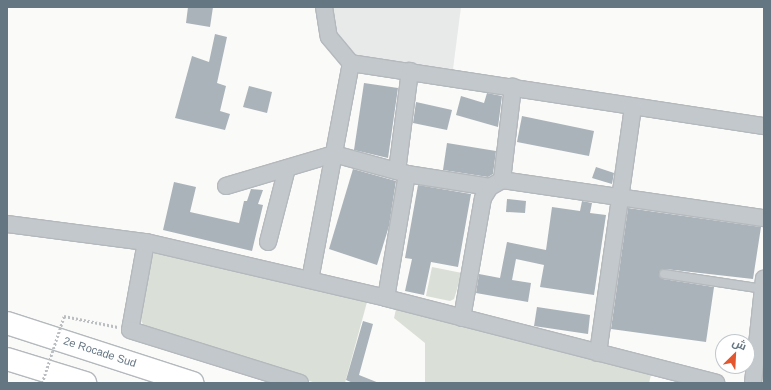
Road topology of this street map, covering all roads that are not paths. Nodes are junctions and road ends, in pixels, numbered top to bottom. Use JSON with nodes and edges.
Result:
{"nodes":[{"id":1,"x":324,"y":7,"type":"edge"},
{"id":2,"x":351,"y":63,"type":"junction"},
{"id":3,"x":410,"y":71,"type":"junction"},
{"id":4,"x":513,"y":87,"type":"junction"},
{"id":5,"x":633,"y":106,"type":"junction"},
{"id":6,"x":764,"y":126,"type":"edge"},
{"id":7,"x":334,"y":154,"type":"junction"},
{"id":8,"x":287,"y":168,"type":"junction"},
{"id":9,"x":402,"y":173,"type":"junction"},
{"id":10,"x":496,"y":184,"type":"junction"},
{"id":11,"x":226,"y":186,"type":"dead end"},
{"id":12,"x":622,"y":198,"type":"junction"},
{"id":13,"x":764,"y":218,"type":"edge"},
{"id":14,"x":7,"y":224,"type":"edge"},
{"id":15,"x":146,"y":242,"type":"junction"},
{"id":16,"x":268,"y":242,"type":"dead end"},
{"id":17,"x":664,"y":274,"type":"dead end"},
{"id":18,"x":310,"y":280,"type":"junction"},
{"id":19,"x":764,"y":284,"type":"edge"},
{"id":20,"x":386,"y":298,"type":"junction"},
{"id":21,"x":762,"y":308,"type":"edge"},
{"id":22,"x":462,"y":318,"type":"junction"},
{"id":23,"x":7,"y":323,"type":"edge"},
{"id":24,"x":598,"y":352,"type":"junction"},
{"id":25,"x":7,"y":359,"type":"edge"},
{"id":26,"x":85,"y":383,"type":"edge"},
{"id":27,"x":193,"y":383,"type":"edge"},
{"id":28,"x":300,"y":383,"type":"edge"},
{"id":29,"x":716,"y":383,"type":"edge"},
{"id":30,"x":753,"y":383,"type":"edge"}],
"edges":[{"from":1,"to":2,"type":"street"},
{"from":2,"to":3,"type":"street"},
{"from":2,"to":7,"type":"street"},
{"from":3,"to":4,"type":"street"},
{"from":3,"to":9,"type":"street"},
{"from":4,"to":5,"type":"street"},
{"from":4,"to":10,"type":"street"},
{"from":5,"to":6,"type":"street"},
{"from":5,"to":12,"type":"street"},
{"from":7,"to":8,"type":"street"},
{"from":7,"to":9,"type":"street"},
{"from":7,"to":18,"type":"street"},
{"from":8,"to":11,"type":"street"},
{"from":8,"to":16,"type":"street"},
{"from":9,"to":10,"type":"street"},
{"from":9,"to":20,"type":"street"},
{"from":10,"to":12,"type":"street"},
{"from":10,"to":22,"type":"street"},
{"from":12,"to":13,"type":"street"},
{"from":12,"to":24,"type":"street"},
{"from":14,"to":15,"type":"street"},
{"from":15,"to":18,"type":"street"},
{"from":15,"to":28,"type":"street"},
{"from":17,"to":19,"type":"lane"},
{"from":18,"to":20,"type":"street"},
{"from":19,"to":21,"type":"street"},
{"from":20,"to":22,"type":"street"},
{"from":21,"to":30,"type":"street"},
{"from":22,"to":24,"type":"street"},
{"from":23,"to":27,"type":"highway","name":"2e Rocade Sud"},
{"from":24,"to":29,"type":"street"},
{"from":25,"to":26,"type":"highway"}]}
